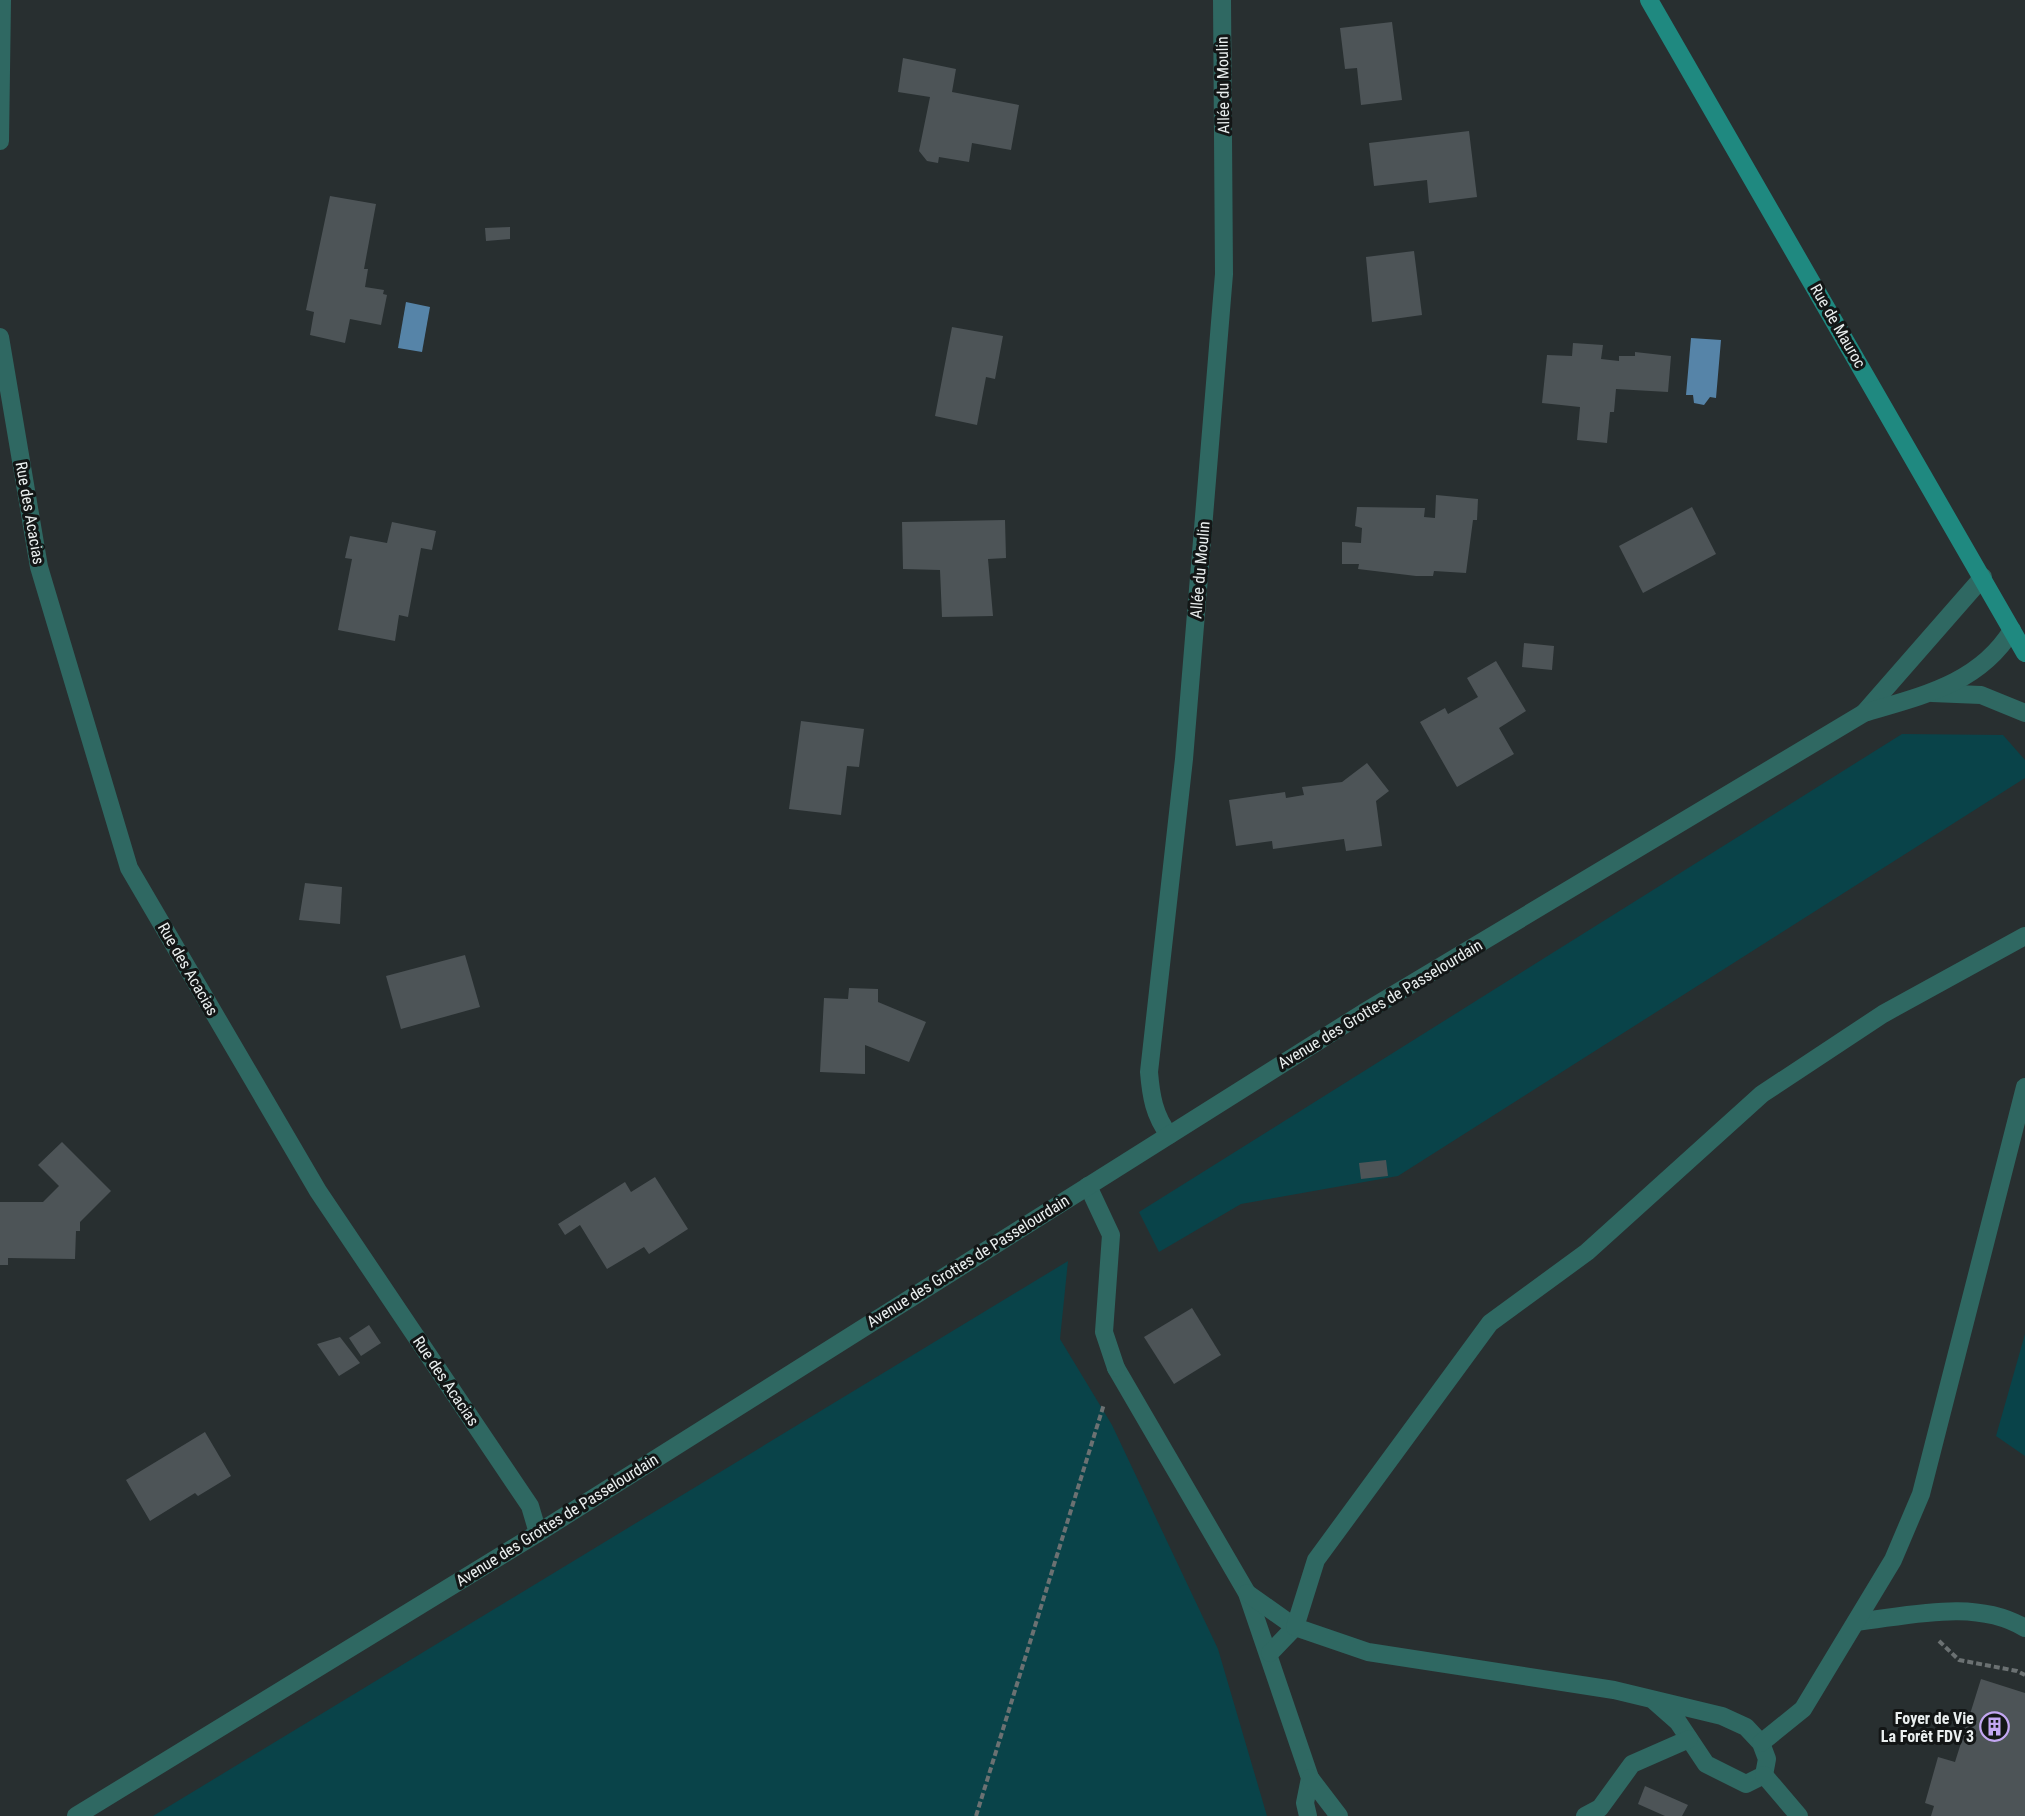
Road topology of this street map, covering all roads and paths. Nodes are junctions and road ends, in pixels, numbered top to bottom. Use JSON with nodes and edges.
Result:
{"nodes":[{"id":1,"x":2,"y":0,"type":"edge"},
{"id":2,"x":1222,"y":0,"type":"edge"},
{"id":3,"x":1649,"y":0,"type":"edge"},
{"id":4,"x":0,"y":141,"type":"edge"},
{"id":5,"x":0,"y":337,"type":"edge"},
{"id":6,"x":1983,"y":578,"type":"junction"},
{"id":7,"x":2012,"y":630,"type":"junction"},
{"id":8,"x":2025,"y":653,"type":"edge"},
{"id":9,"x":1931,"y":693,"type":"junction"},
{"id":10,"x":1864,"y":713,"type":"junction"},
{"id":11,"x":2025,"y":713,"type":"edge"},
{"id":12,"x":2025,"y":936,"type":"edge"},
{"id":13,"x":2025,"y":1087,"type":"edge"},
{"id":14,"x":1169,"y":1135,"type":"junction"},
{"id":15,"x":1088,"y":1186,"type":"junction"},
{"id":16,"x":1116,"y":1368,"type":"junction"},
{"id":17,"x":538,"y":1533,"type":"junction"},
{"id":18,"x":1247,"y":1593,"type":"junction"},
{"id":19,"x":1912,"y":1616,"type":"junction"},
{"id":20,"x":1856,"y":1622,"type":"junction"},
{"id":21,"x":1295,"y":1627,"type":"junction"},
{"id":22,"x":2025,"y":1628,"type":"edge"},
{"id":23,"x":1270,"y":1653,"type":"junction"},
{"id":24,"x":2025,"y":1675,"type":"edge"},
{"id":25,"x":1653,"y":1700,"type":"junction"},
{"id":26,"x":1689,"y":1739,"type":"junction"},
{"id":27,"x":1761,"y":1743,"type":"junction"},
{"id":28,"x":1764,"y":1775,"type":"junction"},
{"id":29,"x":1310,"y":1778,"type":"junction"},
{"id":30,"x":76,"y":1816,"type":"edge"},
{"id":31,"x":976,"y":1816,"type":"edge"},
{"id":32,"x":1308,"y":1816,"type":"edge"},
{"id":33,"x":1339,"y":1816,"type":"edge"},
{"id":34,"x":1585,"y":1816,"type":"edge"},
{"id":35,"x":1799,"y":1816,"type":"edge"}],
"edges":[{"from":1,"to":4,"type":"street"},
{"from":2,"to":14,"type":"street","name":"Allée du Moulin"},
{"from":3,"to":6,"type":"street","name":"Rue de Mauroc"},
{"from":5,"to":17,"type":"street","name":"Rue des Acacias"},
{"from":6,"to":7,"type":"street","name":"Rue de Mauroc"},
{"from":6,"to":10,"type":"street","name":"Avenue des Grottes de Passelourdain"},
{"from":7,"to":8,"type":"street","name":"Rue de Mauroc"},
{"from":7,"to":9,"type":"street","name":"Avenue des Grottes de Passelourdain"},
{"from":9,"to":10,"type":"street","name":"Avenue des Grottes de Passelourdain"},
{"from":9,"to":11,"type":"street","name":"Avenue des Grottes de Passelourdain"},
{"from":10,"to":14,"type":"street","name":"Avenue des Grottes de Passelourdain"},
{"from":12,"to":21,"type":"street"},
{"from":13,"to":20,"type":"street"},
{"from":14,"to":15,"type":"street","name":"Avenue des Grottes de Passelourdain"},
{"from":15,"to":16,"type":"street"},
{"from":15,"to":17,"type":"street","name":"Avenue des Grottes de Passelourdain"},
{"from":16,"to":18,"type":"street"},
{"from":16,"to":31,"type":"path"},
{"from":17,"to":30,"type":"street","name":"Avenue des Grottes de Passelourdain"},
{"from":18,"to":21,"type":"street"},
{"from":18,"to":23,"type":"street"},
{"from":19,"to":20,"type":"street"},
{"from":19,"to":22,"type":"street"},
{"from":19,"to":24,"type":"path"},
{"from":20,"to":27,"type":"street"},
{"from":21,"to":23,"type":"street"},
{"from":21,"to":25,"type":"street"},
{"from":23,"to":29,"type":"street"},
{"from":25,"to":26,"type":"street"},
{"from":25,"to":27,"type":"street"},
{"from":26,"to":28,"type":"street"},
{"from":26,"to":34,"type":"street"},
{"from":27,"to":28,"type":"street"},
{"from":28,"to":35,"type":"street"},
{"from":29,"to":32,"type":"street"},
{"from":29,"to":33,"type":"street"}]}
